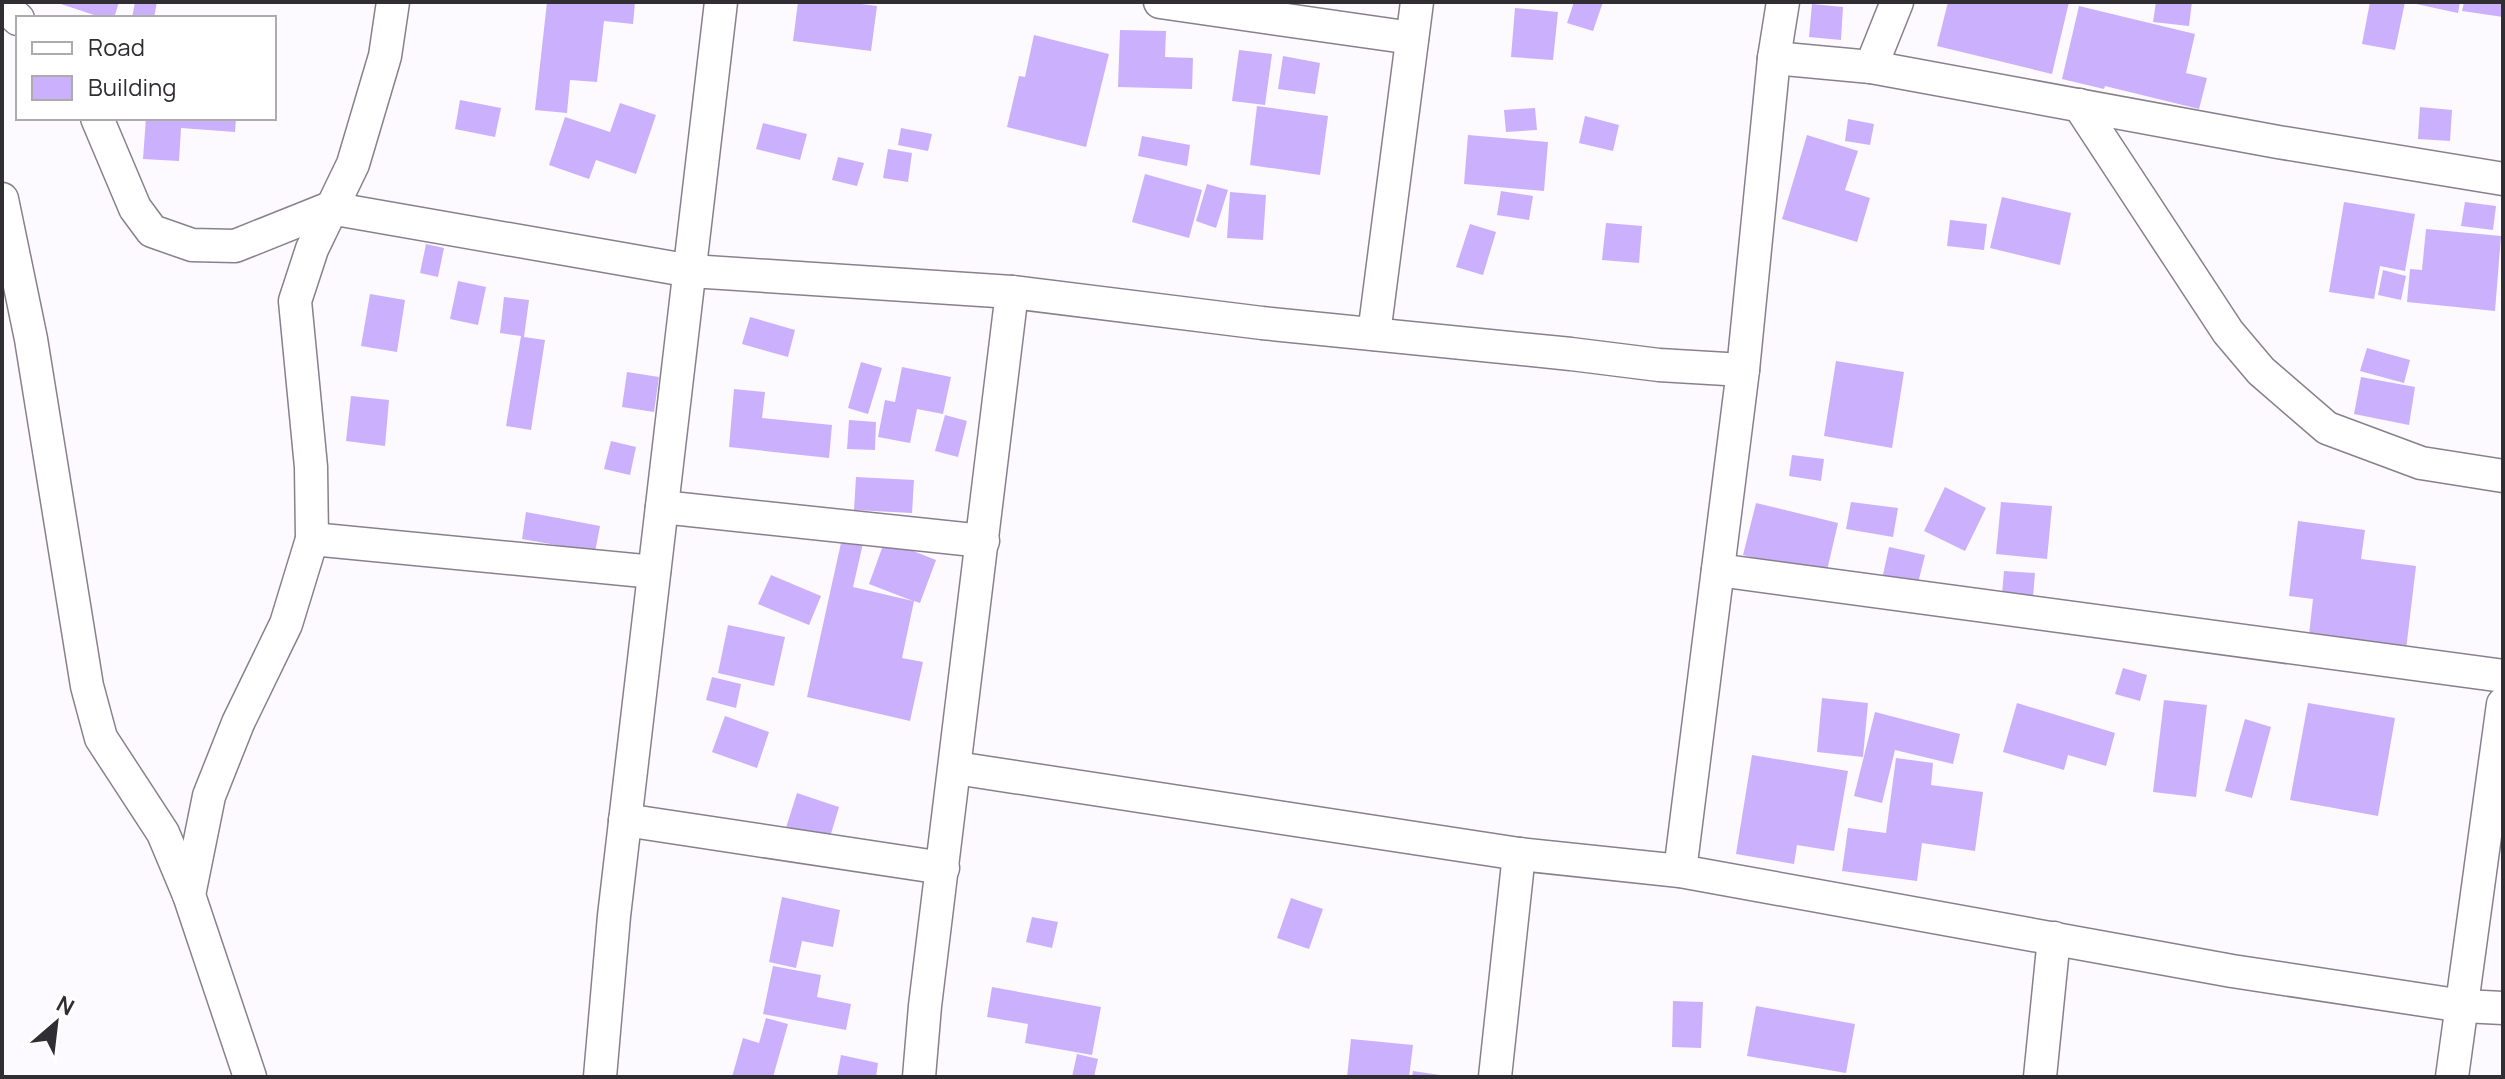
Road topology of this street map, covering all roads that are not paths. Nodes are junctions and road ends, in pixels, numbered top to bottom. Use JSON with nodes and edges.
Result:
{"nodes":[{"id":1,"x":393,"y":2,"type":"edge"},
{"id":2,"x":721,"y":2,"type":"edge"},
{"id":3,"x":1160,"y":2,"type":"edge"},
{"id":4,"x":1417,"y":2,"type":"edge"},
{"id":5,"x":1783,"y":2,"type":"edge"},
{"id":6,"x":1897,"y":2,"type":"edge"},
{"id":7,"x":1412,"y":38,"type":"junction"},
{"id":8,"x":1774,"y":58,"type":"junction"},
{"id":9,"x":1871,"y":67,"type":"junction"},
{"id":10,"x":2079,"y":105,"type":"junction"},
{"id":11,"x":98,"y":120,"type":"edge"},
{"id":12,"x":2503,"y":179,"type":"edge"},
{"id":13,"x":2,"y":199,"type":"edge"},
{"id":14,"x":330,"y":208,"type":"junction"},
{"id":15,"x":691,"y":271,"type":"junction"},
{"id":16,"x":1012,"y":292,"type":"junction"},
{"id":17,"x":1374,"y":334,"type":"junction"},
{"id":18,"x":1743,"y":370,"type":"junction"},
{"id":19,"x":2503,"y":476,"type":"edge"},
{"id":20,"x":662,"y":507,"type":"junction"},
{"id":21,"x":312,"y":539,"type":"junction"},
{"id":22,"x":983,"y":541,"type":"junction"},
{"id":23,"x":1718,"y":570,"type":"junction"},
{"id":24,"x":654,"y":572,"type":"junction"},
{"id":25,"x":2503,"y":676,"type":"edge"},
{"id":26,"x":2503,"y":704,"type":"edge"},
{"id":27,"x":956,"y":768,"type":"junction"},
{"id":28,"x":625,"y":820,"type":"junction"},
{"id":29,"x":1519,"y":854,"type":"junction"},
{"id":30,"x":943,"y":868,"type":"junction"},
{"id":31,"x":1680,"y":871,"type":"junction"},
{"id":32,"x":189,"y":895,"type":"junction"},
{"id":33,"x":2054,"y":938,"type":"junction"},
{"id":34,"x":2463,"y":1006,"type":"junction"},
{"id":35,"x":2503,"y":1008,"type":"edge"},
{"id":36,"x":250,"y":1077,"type":"edge"},
{"id":37,"x":600,"y":1077,"type":"edge"},
{"id":38,"x":919,"y":1077,"type":"edge"},
{"id":39,"x":1495,"y":1077,"type":"edge"},
{"id":40,"x":2040,"y":1077,"type":"edge"},
{"id":41,"x":2452,"y":1077,"type":"edge"}],
"edges":[{"from":1,"to":14,"type":"street"},
{"from":2,"to":15,"type":"street"},
{"from":3,"to":7,"type":"street"},
{"from":4,"to":7,"type":"street"},
{"from":5,"to":8,"type":"street"},
{"from":6,"to":9,"type":"street"},
{"from":7,"to":17,"type":"street"},
{"from":8,"to":9,"type":"street"},
{"from":8,"to":18,"type":"street"},
{"from":9,"to":10,"type":"street"},
{"from":10,"to":12,"type":"street"},
{"from":10,"to":19,"type":"street"},
{"from":11,"to":14,"type":"street"},
{"from":13,"to":32,"type":"street"},
{"from":14,"to":15,"type":"street"},
{"from":14,"to":21,"type":"street"},
{"from":15,"to":16,"type":"street"},
{"from":15,"to":20,"type":"street"},
{"from":16,"to":17,"type":"street"},
{"from":16,"to":22,"type":"street"},
{"from":17,"to":18,"type":"street"},
{"from":18,"to":23,"type":"street"},
{"from":20,"to":22,"type":"street"},
{"from":20,"to":24,"type":"street"},
{"from":21,"to":24,"type":"street"},
{"from":21,"to":32,"type":"street"},
{"from":22,"to":27,"type":"street"},
{"from":23,"to":25,"type":"street"},
{"from":23,"to":31,"type":"street"},
{"from":24,"to":28,"type":"street"},
{"from":26,"to":34,"type":"street"},
{"from":27,"to":29,"type":"street"},
{"from":27,"to":30,"type":"street"},
{"from":28,"to":30,"type":"street"},
{"from":28,"to":37,"type":"street"},
{"from":29,"to":31,"type":"street"},
{"from":29,"to":39,"type":"street"},
{"from":30,"to":38,"type":"street"},
{"from":31,"to":33,"type":"street"},
{"from":32,"to":36,"type":"street"},
{"from":33,"to":34,"type":"street"},
{"from":33,"to":40,"type":"street"},
{"from":34,"to":35,"type":"street"},
{"from":34,"to":41,"type":"street"}]}
